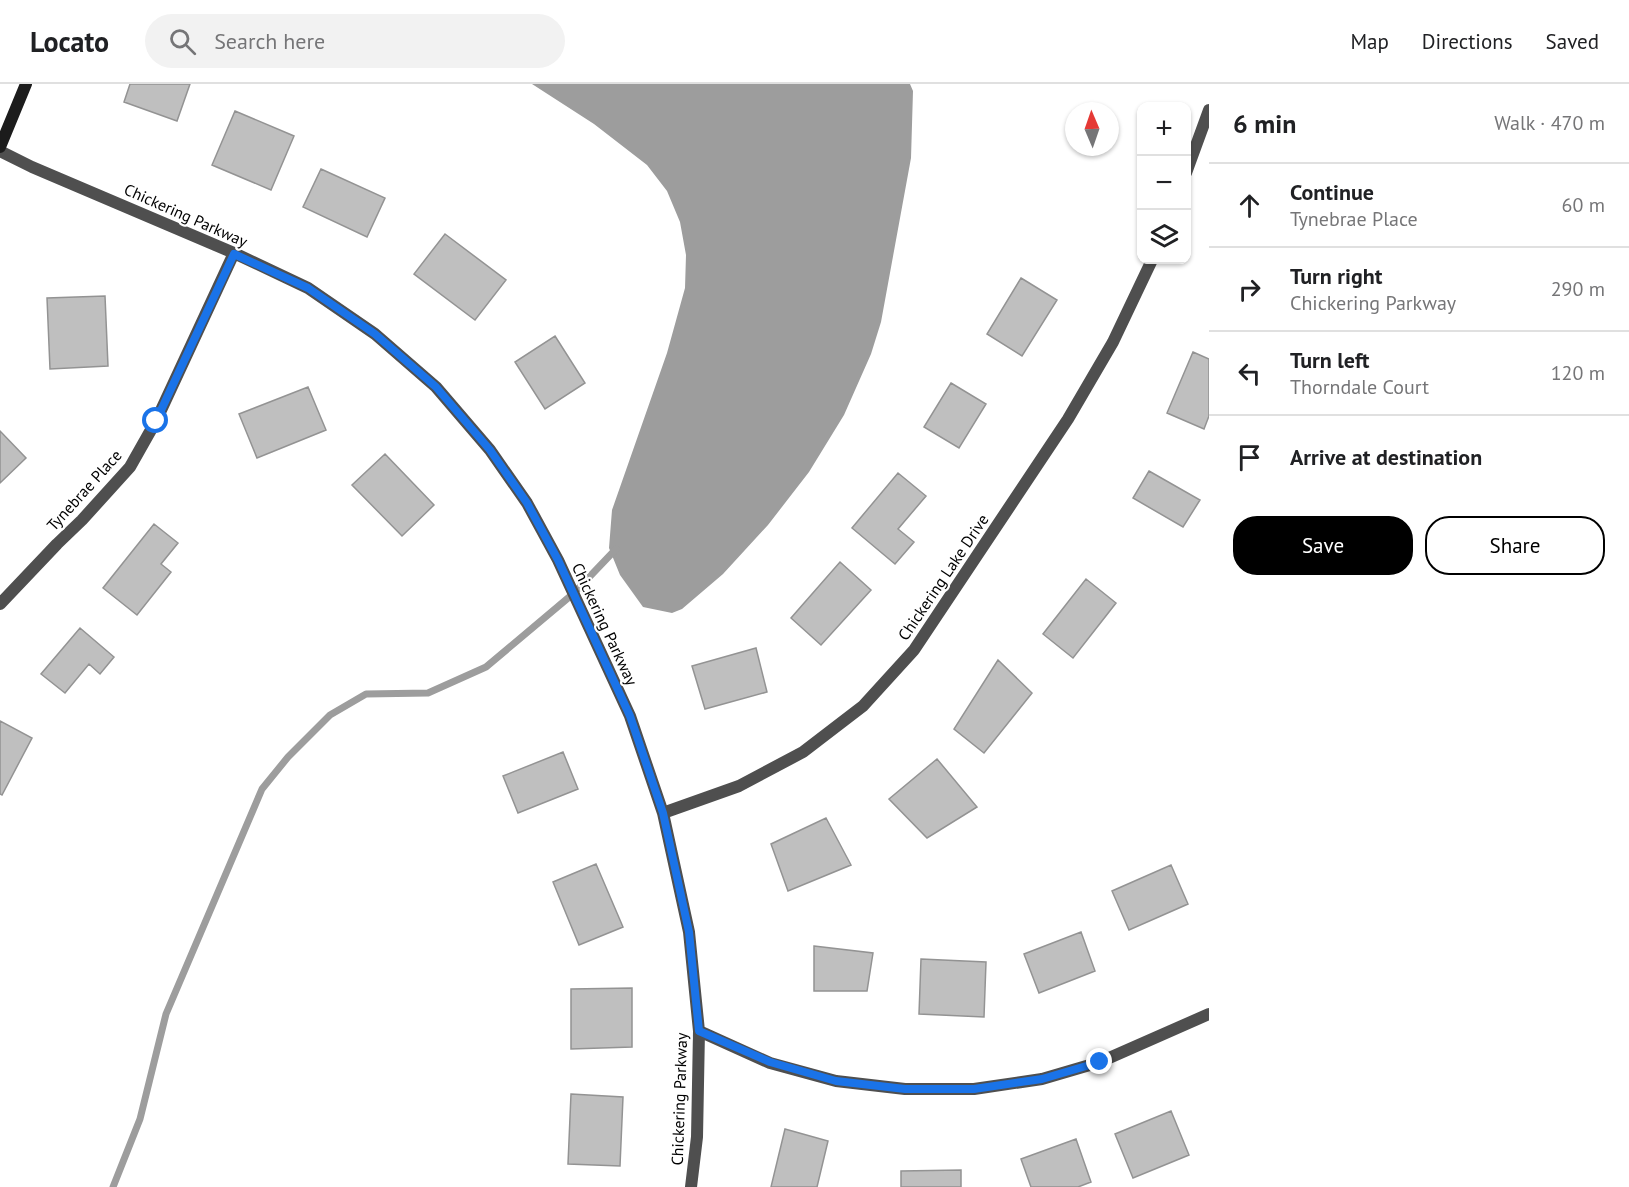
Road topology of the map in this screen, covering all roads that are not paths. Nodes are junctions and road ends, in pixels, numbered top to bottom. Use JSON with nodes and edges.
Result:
{"nodes":[{"id":1,"x":26,"y":84,"type":"edge"},
{"id":2,"x":1209,"y":110,"type":"edge"},
{"id":3,"x":0,"y":149,"type":"edge"},
{"id":4,"x":1191,"y":159,"type":"edge"},
{"id":5,"x":234,"y":254,"type":"junction"},
{"id":6,"x":1150,"y":264,"type":"edge"},
{"id":7,"x":0,"y":604,"type":"edge"},
{"id":8,"x":663,"y":813,"type":"junction"},
{"id":9,"x":1209,"y":1014,"type":"edge"},
{"id":10,"x":699,"y":1031,"type":"junction"},
{"id":11,"x":692,"y":1187,"type":"edge"}],
"edges":[{"from":1,"to":3,"type":"main road"},
{"from":2,"to":4,"type":"street"},
{"from":3,"to":5,"type":"street","name":"Chickering Parkway"},
{"from":5,"to":7,"type":"street","name":"Tynebrae Place"},
{"from":5,"to":8,"type":"street","name":"Chickering Parkway"},
{"from":6,"to":8,"type":"street","name":"Chickering Lake Drive"},
{"from":8,"to":10,"type":"street","name":"Chickering Parkway"},
{"from":9,"to":10,"type":"street"},
{"from":10,"to":11,"type":"street","name":"Chickering Parkway"}]}
